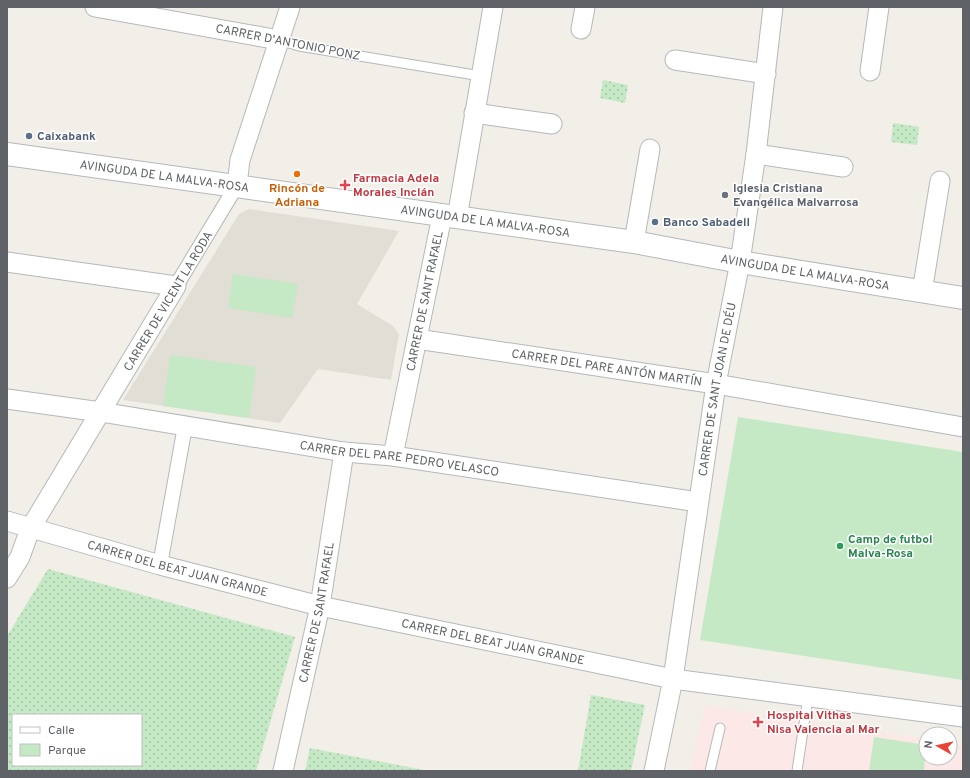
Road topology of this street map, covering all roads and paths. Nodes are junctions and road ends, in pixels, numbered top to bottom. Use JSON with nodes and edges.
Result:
{"nodes":[{"id":1,"x":95,"y":7,"type":"edge"},
{"id":2,"x":290,"y":7,"type":"edge"},
{"id":3,"x":493,"y":7,"type":"edge"},
{"id":4,"x":585,"y":7,"type":"edge"},
{"id":5,"x":773,"y":7,"type":"edge"},
{"id":6,"x":879,"y":7,"type":"edge"},
{"id":7,"x":581,"y":29,"type":"dead end"},
{"id":8,"x":279,"y":40,"type":"junction"},
{"id":9,"x":675,"y":60,"type":"dead end"},
{"id":10,"x":870,"y":71,"type":"dead end"},
{"id":11,"x":766,"y":74,"type":"junction"},
{"id":12,"x":481,"y":76,"type":"junction"},
{"id":13,"x":474,"y":113,"type":"junction"},
{"id":14,"x":552,"y":124,"type":"dead end"},
{"id":15,"x":650,"y":149,"type":"dead end"},
{"id":16,"x":7,"y":154,"type":"edge"},
{"id":17,"x":756,"y":154,"type":"junction"},
{"id":18,"x":844,"y":167,"type":"dead end"},
{"id":19,"x":940,"y":181,"type":"dead end"},
{"id":20,"x":237,"y":185,"type":"junction"},
{"id":21,"x":450,"y":217,"type":"junction"},
{"id":22,"x":634,"y":242,"type":"junction"},
{"id":23,"x":7,"y":262,"type":"edge"},
{"id":24,"x":740,"y":262,"type":"junction"},
{"id":25,"x":176,"y":286,"type":"junction"},
{"id":26,"x":922,"y":292,"type":"junction"},
{"id":27,"x":963,"y":298,"type":"edge"},
{"id":28,"x":417,"y":339,"type":"junction"},
{"id":29,"x":716,"y":384,"type":"junction"},
{"id":30,"x":7,"y":399,"type":"edge"},
{"id":31,"x":101,"y":412,"type":"junction"},
{"id":32,"x":185,"y":426,"type":"junction"},
{"id":33,"x":963,"y":427,"type":"edge"},
{"id":34,"x":344,"y":452,"type":"junction"},
{"id":35,"x":393,"y":456,"type":"junction"},
{"id":36,"x":698,"y":502,"type":"junction"},
{"id":37,"x":7,"y":521,"type":"edge"},
{"id":38,"x":30,"y":529,"type":"junction"},
{"id":39,"x":160,"y":565,"type":"junction"},
{"id":40,"x":7,"y":578,"type":"edge"},
{"id":41,"x":320,"y":606,"type":"junction"},
{"id":42,"x":673,"y":679,"type":"junction"},
{"id":43,"x":808,"y":697,"type":"junction"},
{"id":44,"x":963,"y":717,"type":"edge"},
{"id":45,"x":720,"y":728,"type":"dead end"},
{"id":46,"x":283,"y":771,"type":"edge"},
{"id":47,"x":654,"y":771,"type":"edge"},
{"id":48,"x":710,"y":771,"type":"edge"},
{"id":49,"x":797,"y":771,"type":"edge"}],
"edges":[{"from":1,"to":8,"type":"street","name":"CARRER D'ANTONIO PONZ"},
{"from":2,"to":8,"type":"street","name":"CARRER DE VICENT LA RODA"},
{"from":3,"to":12,"type":"street","name":"CARRER DE SANT RAFAEL"},
{"from":4,"to":7,"type":"street"},
{"from":5,"to":11,"type":"street","name":"CARRER DE SANT JOAN DE DÉU"},
{"from":6,"to":10,"type":"street"},
{"from":8,"to":12,"type":"lane","name":"CARRER D'ANTONIO PONZ"},
{"from":8,"to":20,"type":"street","name":"CARRER DE VICENT LA RODA"},
{"from":9,"to":11,"type":"street"},
{"from":11,"to":17,"type":"street","name":"CARRER DE SANT JOAN DE DÉU"},
{"from":12,"to":13,"type":"street","name":"CARRER DE SANT RAFAEL"},
{"from":13,"to":14,"type":"street"},
{"from":13,"to":21,"type":"street","name":"CARRER DE SANT RAFAEL"},
{"from":15,"to":22,"type":"street"},
{"from":16,"to":20,"type":"street","name":"AVINGUDA DE LA MALVA-ROSA"},
{"from":17,"to":18,"type":"street"},
{"from":17,"to":24,"type":"street","name":"CARRER DE SANT JOAN DE DÉU"},
{"from":19,"to":26,"type":"street"},
{"from":20,"to":21,"type":"street","name":"AVINGUDA DE LA MALVA-ROSA"},
{"from":20,"to":25,"type":"street","name":"CARRER DE VICENT LA RODA"},
{"from":21,"to":22,"type":"street","name":"AVINGUDA DE LA MALVA-ROSA"},
{"from":21,"to":28,"type":"street","name":"CARRER DE SANT RAFAEL"},
{"from":22,"to":24,"type":"street","name":"AVINGUDA DE LA MALVA-ROSA"},
{"from":23,"to":25,"type":"street"},
{"from":24,"to":26,"type":"street","name":"AVINGUDA DE LA MALVA-ROSA"},
{"from":24,"to":29,"type":"street","name":"CARRER DE SANT JOAN DE DÉU"},
{"from":25,"to":31,"type":"street","name":"CARRER DE VICENT LA RODA"},
{"from":26,"to":27,"type":"street","name":"AVINGUDA DE LA MALVA-ROSA"},
{"from":28,"to":29,"type":"street","name":"CARRER DEL PARE ANTÓN MARTÍN"},
{"from":28,"to":35,"type":"street","name":"CARRER DE SANT RAFAEL"},
{"from":29,"to":33,"type":"street","name":"CARRER DEL PARE ANTÓN MARTÍN"},
{"from":29,"to":36,"type":"street","name":"CARRER DE SANT JOAN DE DÉU"},
{"from":30,"to":31,"type":"street","name":"CARRER DEL PARE PEDRO VELASCO"},
{"from":31,"to":32,"type":"street","name":"CARRER DEL PARE PEDRO VELASCO"},
{"from":31,"to":38,"type":"street","name":"CARRER DE VICENT LA RODA"},
{"from":32,"to":34,"type":"street","name":"CARRER DEL PARE PEDRO VELASCO"},
{"from":32,"to":39,"type":"street"},
{"from":34,"to":35,"type":"street","name":"CARRER DEL PARE PEDRO VELASCO"},
{"from":34,"to":41,"type":"street","name":"CARRER DE SANT RAFAEL"},
{"from":35,"to":36,"type":"street","name":"CARRER DEL PARE PEDRO VELASCO"},
{"from":36,"to":42,"type":"street","name":"CARRER DE SANT JOAN DE DÉU"},
{"from":37,"to":38,"type":"street","name":"CARRER DEL BEAT JUAN GRANDE"},
{"from":38,"to":39,"type":"street","name":"CARRER DEL BEAT JUAN GRANDE"},
{"from":38,"to":40,"type":"street","name":"CARRER DE VICENT LA RODA"},
{"from":39,"to":41,"type":"street","name":"CARRER DEL BEAT JUAN GRANDE"},
{"from":41,"to":42,"type":"street","name":"CARRER DEL BEAT JUAN GRANDE"},
{"from":41,"to":46,"type":"street","name":"CARRER DE SANT RAFAEL"},
{"from":42,"to":43,"type":"street","name":"CARRER DEL BEAT JUAN GRANDE"},
{"from":42,"to":47,"type":"street","name":"CARRER DE SANT JOAN DE DÉU"},
{"from":43,"to":44,"type":"street","name":"CARRER DEL BEAT JUAN GRANDE"},
{"from":43,"to":49,"type":"lane"},
{"from":45,"to":48,"type":"lane"}]}
